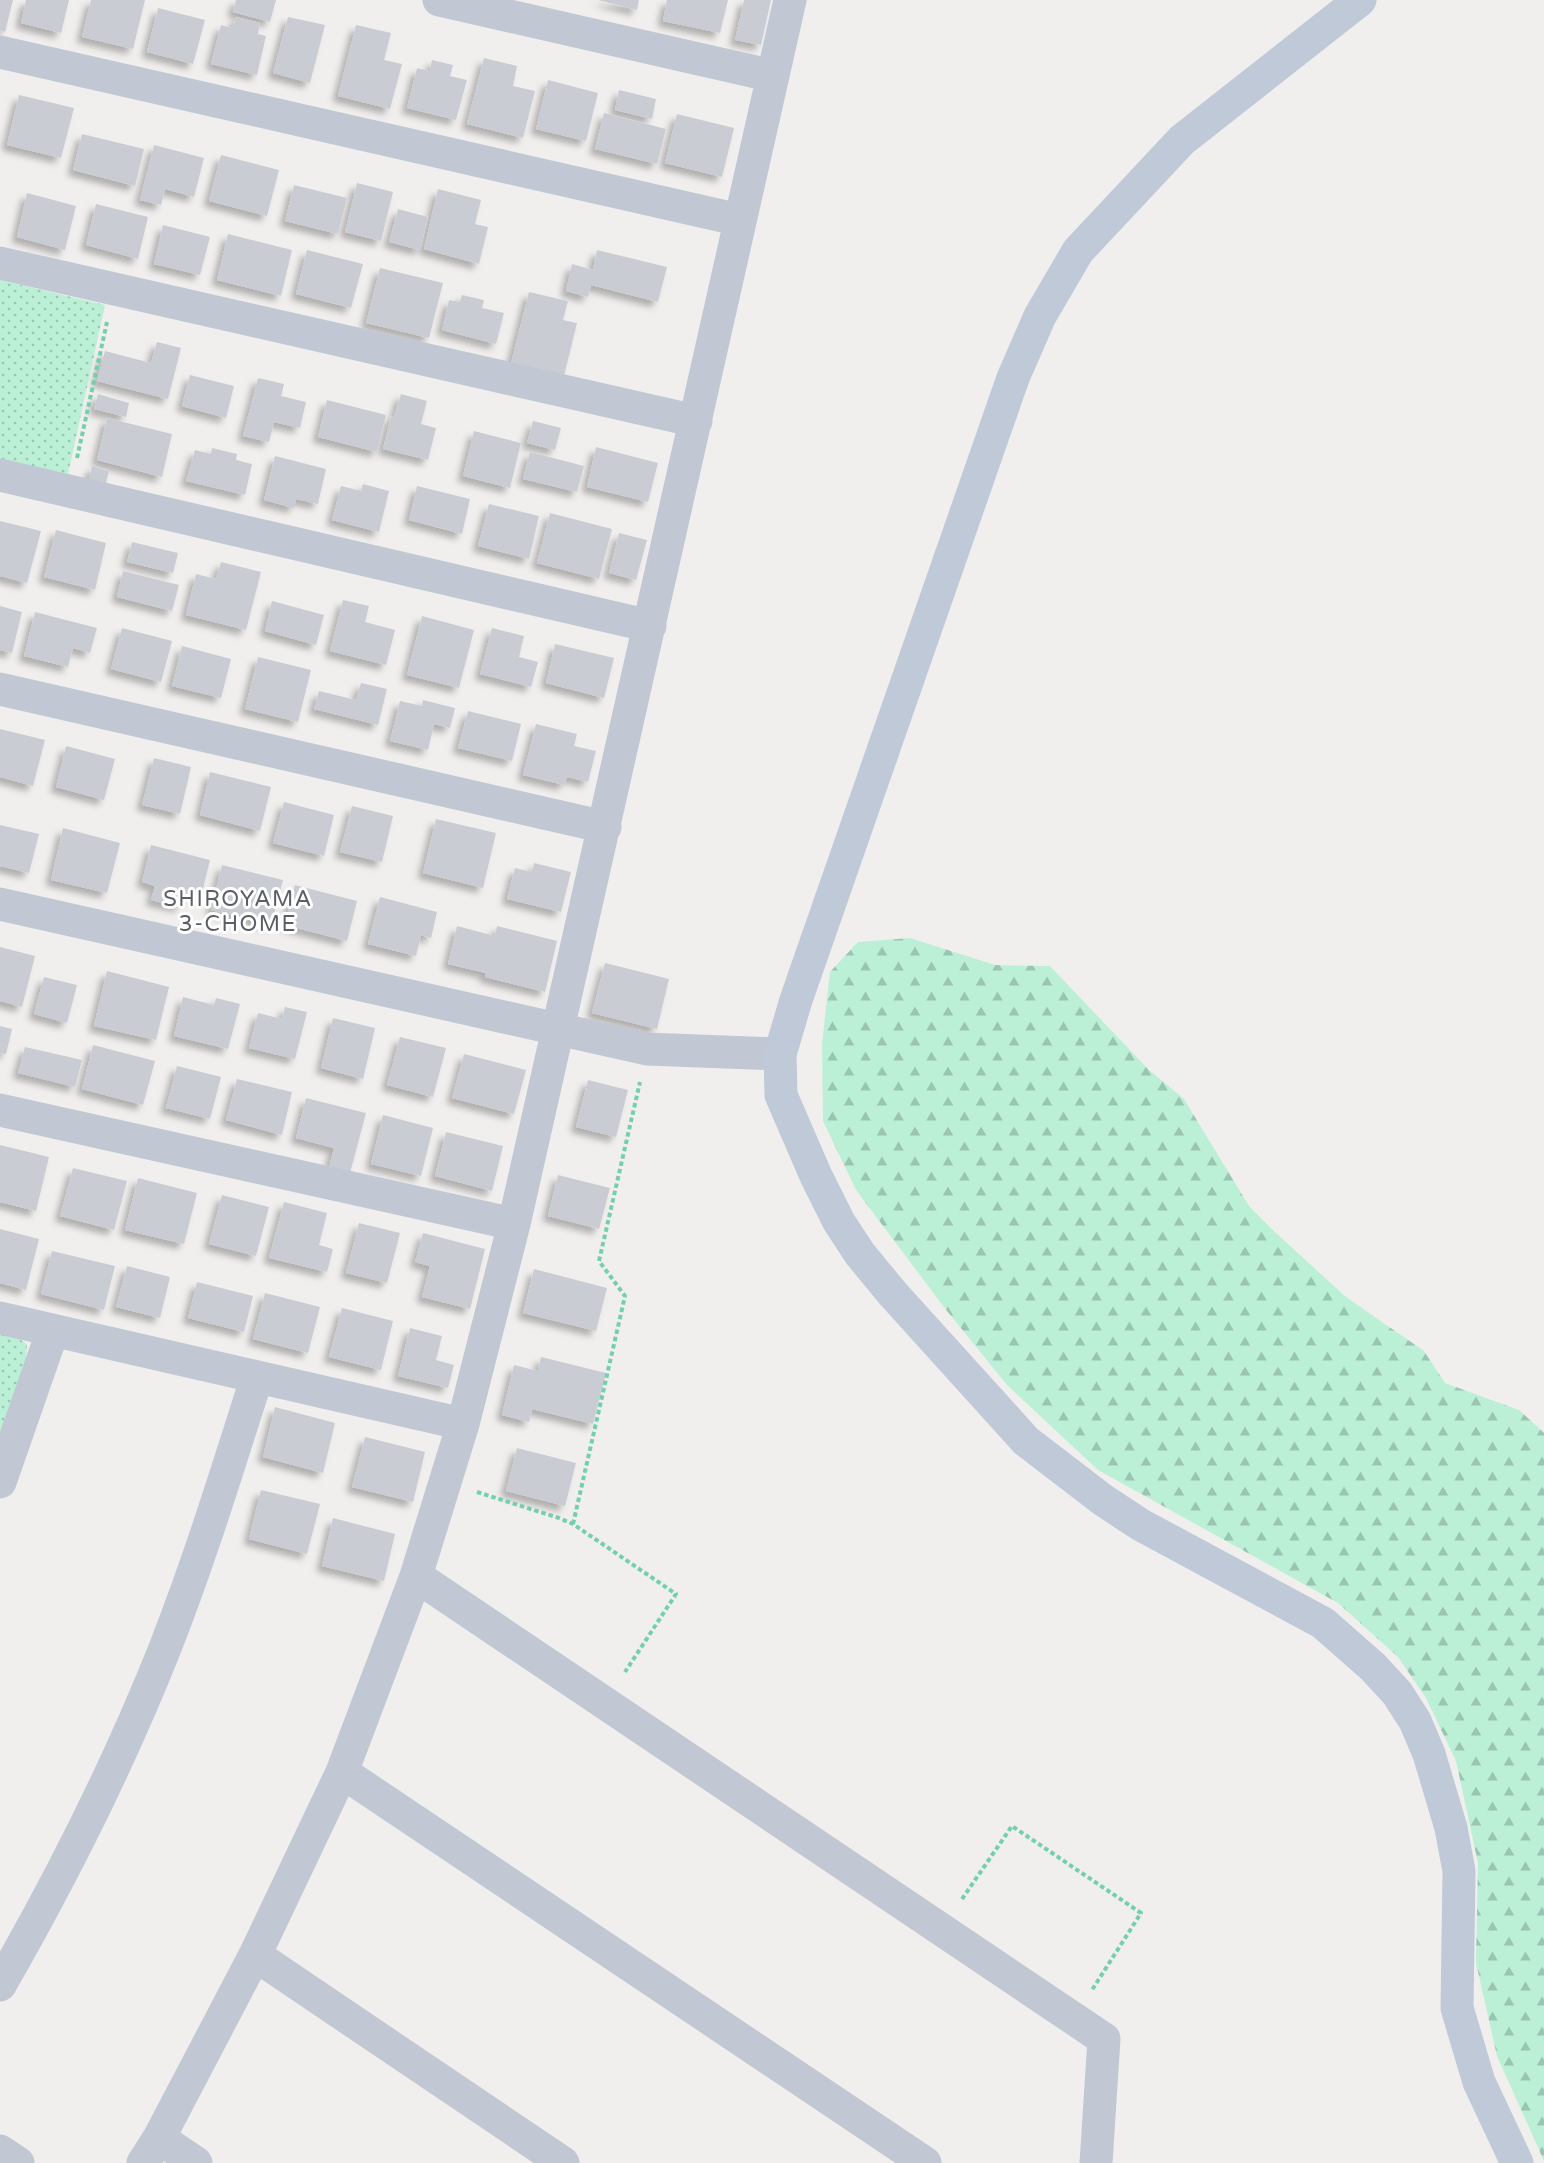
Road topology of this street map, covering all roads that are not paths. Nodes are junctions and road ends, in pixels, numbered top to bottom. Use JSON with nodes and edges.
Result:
{"nodes":[{"id":1,"x":439,"y":0,"type":"edge"},
{"id":2,"x":790,"y":0,"type":"edge"},
{"id":3,"x":1360,"y":0,"type":"edge"},
{"id":4,"x":0,"y":52,"type":"edge"},
{"id":5,"x":773,"y":76,"type":"junction"},
{"id":6,"x":740,"y":220,"type":"junction"},
{"id":7,"x":0,"y":263,"type":"edge"},
{"id":8,"x":696,"y":421,"type":"junction"},
{"id":9,"x":0,"y":475,"type":"edge"},
{"id":10,"x":650,"y":626,"type":"junction"},
{"id":11,"x":0,"y":689,"type":"edge"},
{"id":12,"x":604,"y":827,"type":"junction"},
{"id":13,"x":0,"y":904,"type":"edge"},
{"id":14,"x":558,"y":1029,"type":"junction"},
{"id":15,"x":780,"y":1054,"type":"junction"},
{"id":16,"x":0,"y":1110,"type":"edge"},
{"id":17,"x":514,"y":1224,"type":"junction"},
{"id":18,"x":0,"y":1318,"type":"edge"},
{"id":19,"x":52,"y":1330,"type":"junction"},
{"id":20,"x":257,"y":1377,"type":"junction"},
{"id":21,"x":463,"y":1424,"type":"junction"},
{"id":22,"x":0,"y":1482,"type":"edge"},
{"id":23,"x":416,"y":1576,"type":"junction"},
{"id":24,"x":342,"y":1772,"type":"junction"},
{"id":25,"x":255,"y":1955,"type":"junction"},
{"id":26,"x":0,"y":1985,"type":"edge"},
{"id":27,"x":151,"y":2150,"type":"edge"},
{"id":28,"x":0,"y":2151,"type":"edge"},
{"id":29,"x":18,"y":2163,"type":"edge"},
{"id":30,"x":196,"y":2163,"type":"edge"},
{"id":31,"x":563,"y":2163,"type":"edge"},
{"id":32,"x":925,"y":2163,"type":"edge"},
{"id":33,"x":1096,"y":2163,"type":"edge"},
{"id":34,"x":1517,"y":2163,"type":"edge"}],
"edges":[{"from":1,"to":5,"type":"street"},
{"from":2,"to":5,"type":"street"},
{"from":3,"to":15,"type":"street"},
{"from":4,"to":6,"type":"street"},
{"from":5,"to":6,"type":"street"},
{"from":6,"to":8,"type":"street"},
{"from":7,"to":8,"type":"street"},
{"from":8,"to":10,"type":"street"},
{"from":9,"to":10,"type":"street"},
{"from":10,"to":12,"type":"street"},
{"from":11,"to":12,"type":"street"},
{"from":12,"to":14,"type":"street"},
{"from":13,"to":14,"type":"street"},
{"from":14,"to":15,"type":"street"},
{"from":14,"to":17,"type":"street"},
{"from":15,"to":34,"type":"street"},
{"from":16,"to":17,"type":"street"},
{"from":17,"to":21,"type":"street"},
{"from":18,"to":19,"type":"street"},
{"from":19,"to":20,"type":"street"},
{"from":19,"to":22,"type":"street"},
{"from":20,"to":21,"type":"street"},
{"from":20,"to":26,"type":"street"},
{"from":21,"to":23,"type":"street"},
{"from":23,"to":24,"type":"street"},
{"from":23,"to":33,"type":"street"},
{"from":24,"to":25,"type":"street"},
{"from":24,"to":32,"type":"street"},
{"from":25,"to":27,"type":"street"},
{"from":25,"to":31,"type":"street"},
{"from":27,"to":30,"type":"street"},
{"from":28,"to":29,"type":"street"}]}
